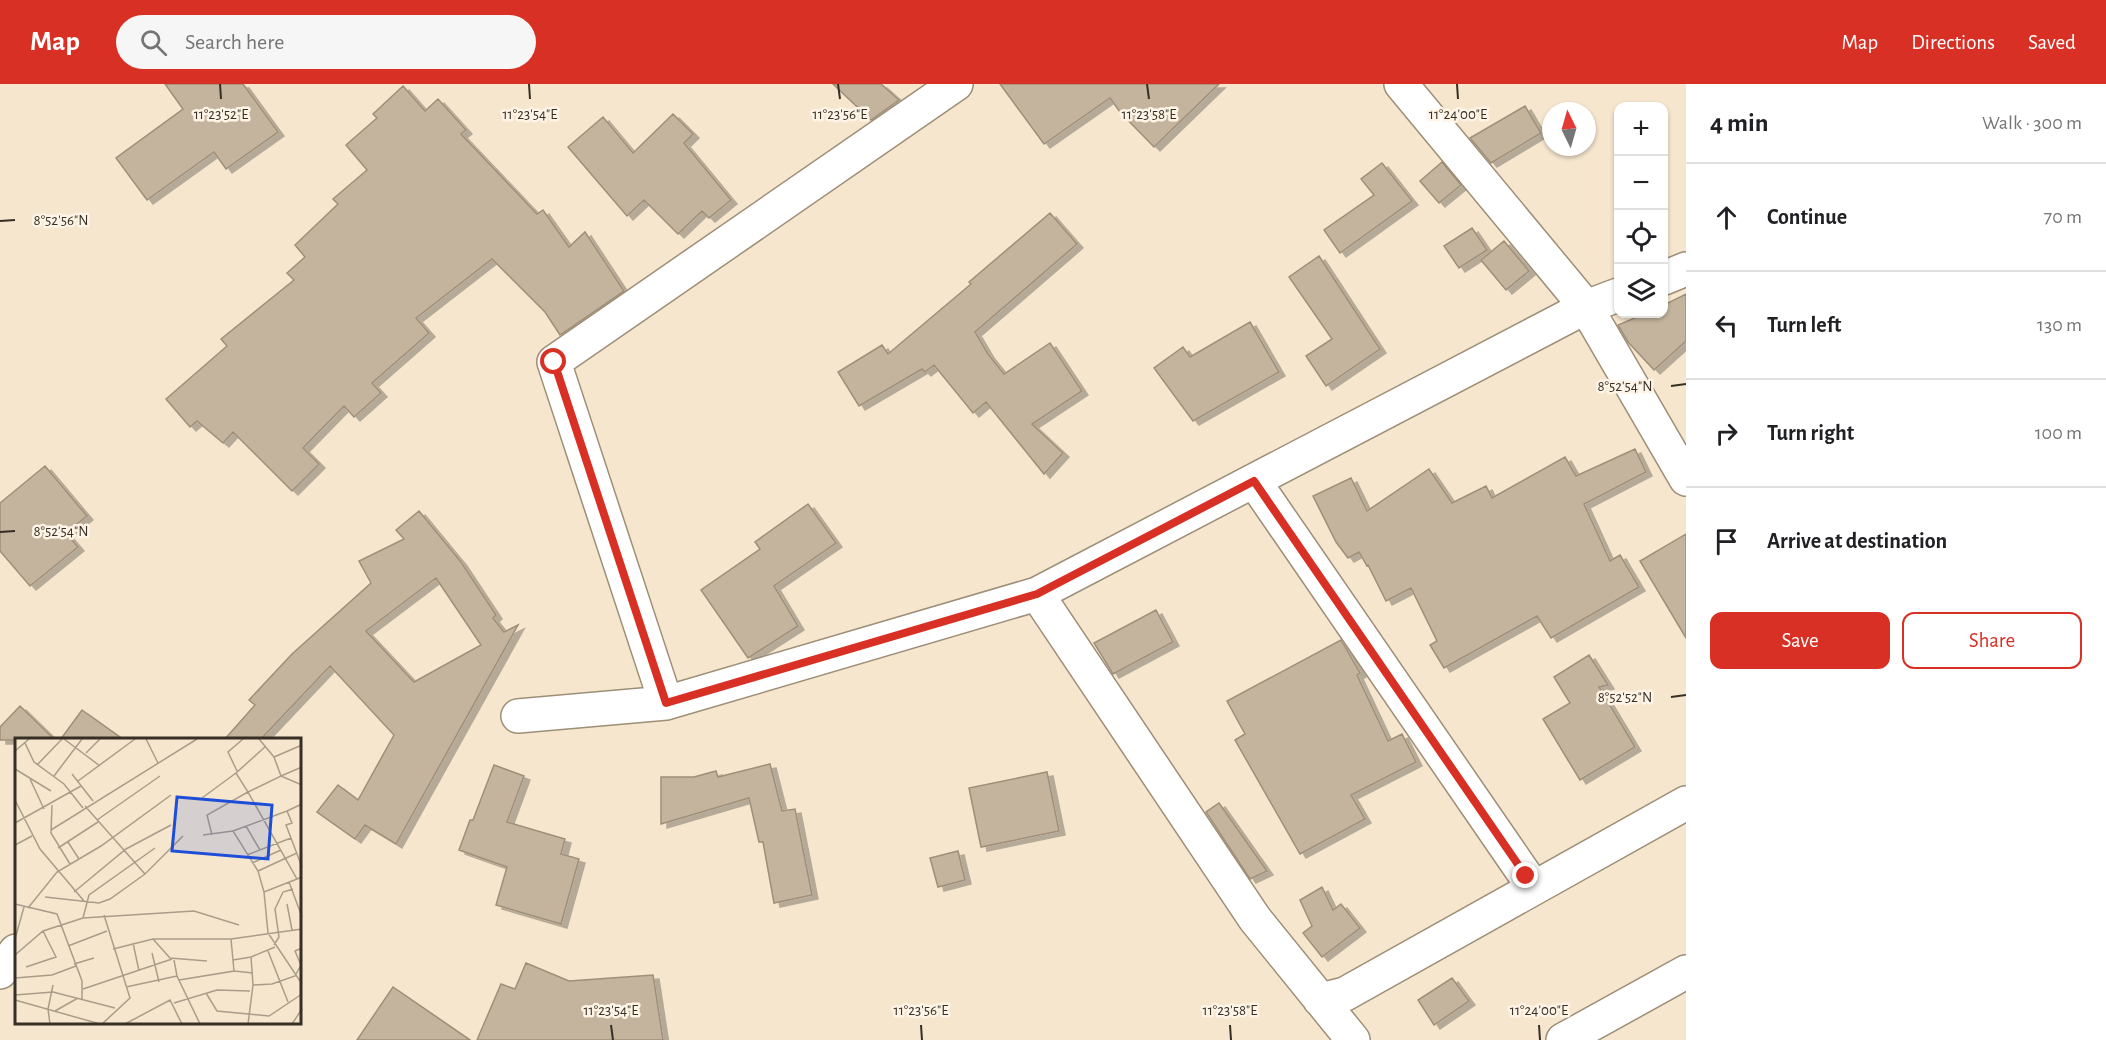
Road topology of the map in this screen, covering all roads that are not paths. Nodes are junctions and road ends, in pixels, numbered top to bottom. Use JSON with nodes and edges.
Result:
{"nodes":[{"id":1,"x":956,"y":84,"type":"edge"},
{"id":2,"x":1401,"y":84,"type":"edge"},
{"id":3,"x":1686,"y":270,"type":"edge"},
{"id":4,"x":1668,"y":277,"type":"edge"},
{"id":5,"x":1614,"y":296,"type":"edge"},
{"id":6,"x":1586,"y":307,"type":"junction"},
{"id":7,"x":1686,"y":479,"type":"edge"},
{"id":8,"x":1254,"y":481,"type":"junction"},
{"id":9,"x":1037,"y":594,"type":"junction"},
{"id":10,"x":666,"y":703,"type":"junction"},
{"id":11,"x":518,"y":716,"type":"dead end"},
{"id":12,"x":1686,"y":803,"type":"edge"},
{"id":13,"x":1534,"y":888,"type":"junction"},
{"id":14,"x":15,"y":952,"type":"edge"},
{"id":15,"x":0,"y":972,"type":"edge"},
{"id":16,"x":1686,"y":972,"type":"edge"},
{"id":17,"x":1320,"y":1000,"type":"junction"},
{"id":18,"x":1353,"y":1040,"type":"edge"},
{"id":19,"x":1563,"y":1040,"type":"edge"}],
"edges":[{"from":1,"to":10,"type":"street"},
{"from":2,"to":6,"type":"street"},
{"from":3,"to":4,"type":"street"},
{"from":5,"to":6,"type":"street"},
{"from":6,"to":7,"type":"street"},
{"from":6,"to":8,"type":"street"},
{"from":8,"to":9,"type":"street"},
{"from":8,"to":13,"type":"street"},
{"from":9,"to":10,"type":"street"},
{"from":9,"to":17,"type":"street"},
{"from":10,"to":11,"type":"street"},
{"from":12,"to":13,"type":"street"},
{"from":13,"to":17,"type":"street"},
{"from":14,"to":15,"type":"street"},
{"from":16,"to":19,"type":"street"},
{"from":17,"to":18,"type":"street"}]}
